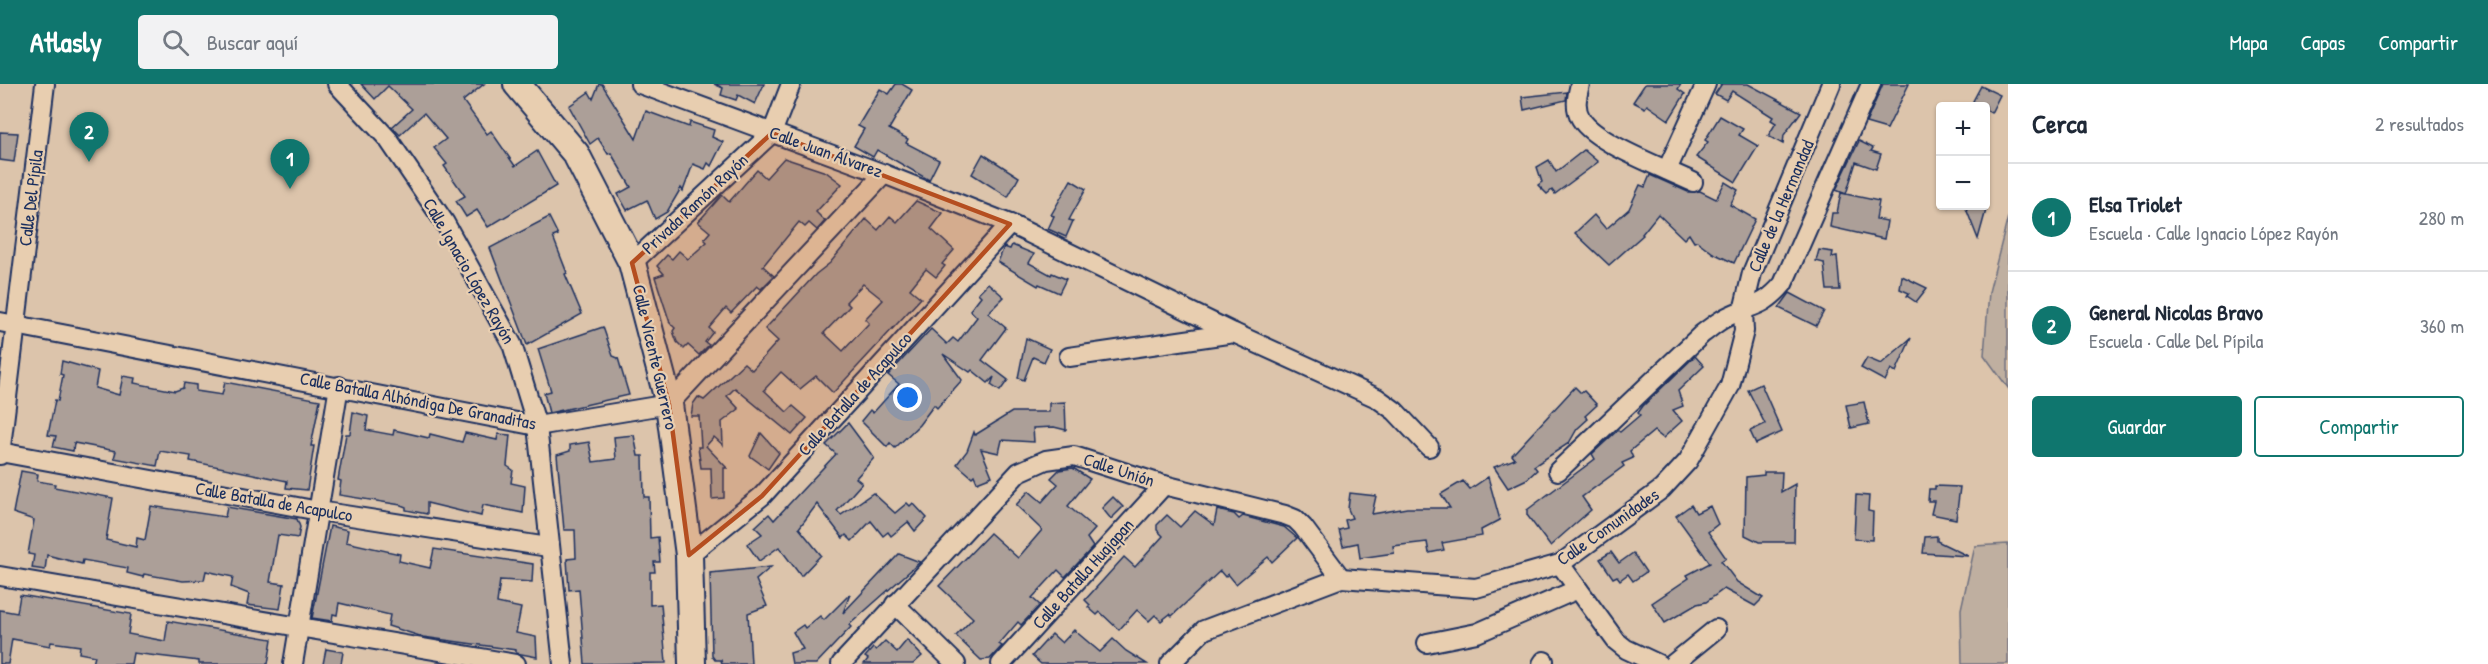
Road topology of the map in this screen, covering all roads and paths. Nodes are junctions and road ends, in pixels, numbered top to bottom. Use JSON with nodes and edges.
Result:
{"nodes":[{"id":1,"x":45,"y":84,"type":"edge"},
{"id":2,"x":337,"y":84,"type":"edge"},
{"id":3,"x":517,"y":84,"type":"edge"},
{"id":4,"x":640,"y":84,"type":"edge"},
{"id":5,"x":791,"y":84,"type":"edge"},
{"id":6,"x":1580,"y":84,"type":"edge"},
{"id":7,"x":1706,"y":84,"type":"edge"},
{"id":8,"x":1831,"y":84,"type":"edge"},
{"id":9,"x":1871,"y":84,"type":"edge"},
{"id":10,"x":1817,"y":120,"type":"junction"},
{"id":11,"x":1849,"y":131,"type":"junction"},
{"id":12,"x":772,"y":133,"type":"junction"},
{"id":13,"x":1667,"y":170,"type":"junction"},
{"id":14,"x":884,"y":174,"type":"junction"},
{"id":15,"x":1693,"y":182,"type":"dead end"},
{"id":16,"x":1010,"y":224,"type":"junction"},
{"id":17,"x":632,"y":263,"type":"junction"},
{"id":18,"x":1743,"y":311,"type":"junction"},
{"id":19,"x":8,"y":323,"type":"edge"},
{"id":20,"x":1744,"y":331,"type":"joint"},
{"id":21,"x":1234,"y":333,"type":"junction"},
{"id":22,"x":1069,"y":357,"type":"dead end"},
{"id":23,"x":339,"y":386,"type":"junction"},
{"id":24,"x":669,"y":404,"type":"junction"},
{"id":25,"x":537,"y":426,"type":"junction"},
{"id":26,"x":1429,"y":447,"type":"dead end"},
{"id":27,"x":0,"y":453,"type":"edge"},
{"id":28,"x":1558,"y":471,"type":"dead end"},
{"id":29,"x":1164,"y":485,"type":"junction"},
{"id":30,"x":319,"y":511,"type":"junction"},
{"id":31,"x":548,"y":547,"type":"junction"},
{"id":32,"x":689,"y":555,"type":"junction"},
{"id":33,"x":1560,"y":564,"type":"junction"},
{"id":34,"x":0,"y":576,"type":"edge"},
{"id":35,"x":1341,"y":578,"type":"junction"},
{"id":36,"x":1578,"y":589,"type":"junction"},
{"id":37,"x":895,"y":604,"type":"junction"},
{"id":38,"x":298,"y":629,"type":"junction"},
{"id":39,"x":1716,"y":629,"type":"dead end"},
{"id":40,"x":1427,"y":643,"type":"dead end"},
{"id":41,"x":293,"y":664,"type":"edge"},
{"id":42,"x":516,"y":664,"type":"edge"},
{"id":43,"x":563,"y":664,"type":"edge"},
{"id":44,"x":692,"y":664,"type":"edge"},
{"id":45,"x":841,"y":664,"type":"edge"},
{"id":46,"x":956,"y":664,"type":"edge"},
{"id":47,"x":1001,"y":664,"type":"edge"},
{"id":48,"x":1170,"y":664,"type":"edge"},
{"id":49,"x":1658,"y":664,"type":"edge"},
{"id":50,"x":1673,"y":664,"type":"edge"}],
"edges":[{"from":1,"to":19,"type":"street","name":"Calle Del Pípila"},
{"from":2,"to":25,"type":"street","name":"Calle Ignacio López Rayón"},
{"from":3,"to":17,"type":"street","name":"Calle Vicente Guerrero"},
{"from":4,"to":12,"type":"street","name":"Calle Juan Álvarez"},
{"from":5,"to":12,"type":"street","name":"Privada Ramón Rayón"},
{"from":6,"to":13,"type":"street"},
{"from":7,"to":13,"type":"street"},
{"from":8,"to":10,"type":"street","name":"Calle de la Hermandad"},
{"from":9,"to":11,"type":"street"},
{"from":10,"to":11,"type":"street"},
{"from":10,"to":18,"type":"street","name":"Calle de la Hermandad"},
{"from":11,"to":18,"type":"street"},
{"from":12,"to":14,"type":"street","name":"Calle Juan Álvarez"},
{"from":12,"to":17,"type":"street","name":"Privada Ramón Rayón"},
{"from":13,"to":15,"type":"street"},
{"from":14,"to":16,"type":"street","name":"Calle Juan Álvarez"},
{"from":14,"to":24,"type":"street"},
{"from":16,"to":21,"type":"street","name":"Calle Juan Álvarez"},
{"from":16,"to":32,"type":"street","name":"Calle Batalla de Acapulco"},
{"from":17,"to":24,"type":"street","name":"Calle Vicente Guerrero"},
{"from":18,"to":20,"type":"street","name":"Calle de la Hermandad"},
{"from":18,"to":28,"type":"street"},
{"from":19,"to":23,"type":"street","name":"Calle Batalla Alhóndiga De Granaditas"},
{"from":19,"to":27,"type":"street","name":"Calle Del Pípila"},
{"from":20,"to":33,"type":"street","name":"Calle Comunidades"},
{"from":21,"to":22,"type":"street"},
{"from":21,"to":26,"type":"street","name":"Calle Juan Álvarez"},
{"from":23,"to":25,"type":"street","name":"Calle Batalla Alhóndiga De Granaditas"},
{"from":23,"to":30,"type":"street"},
{"from":24,"to":25,"type":"street","name":"Calle Batalla Alhóndiga De Granaditas"},
{"from":24,"to":32,"type":"street","name":"Calle Vicente Guerrero"},
{"from":25,"to":31,"type":"street","name":"Calle Ignacio López Rayón"},
{"from":27,"to":30,"type":"street","name":"Calle Batalla de Acapulco"},
{"from":29,"to":35,"type":"street","name":"Calle Unión"},
{"from":29,"to":37,"type":"street","name":"Calle Unión"},
{"from":29,"to":47,"type":"street","name":"Calle Batalla Huajapan"},
{"from":30,"to":31,"type":"street","name":"Calle Batalla de Acapulco"},
{"from":30,"to":38,"type":"street"},
{"from":31,"to":43,"type":"street","name":"Calle Ignacio López Rayón"},
{"from":32,"to":44,"type":"street","name":"Calle Vicente Guerrero"},
{"from":33,"to":35,"type":"street","name":"Calle Comunidades"},
{"from":33,"to":36,"type":"street"},
{"from":34,"to":38,"type":"street"},
{"from":35,"to":48,"type":"street"},
{"from":36,"to":40,"type":"street"},
{"from":36,"to":49,"type":"street"},
{"from":37,"to":45,"type":"street","name":"Calle Unión"},
{"from":37,"to":46,"type":"street"},
{"from":38,"to":41,"type":"street"},
{"from":38,"to":42,"type":"street"},
{"from":39,"to":50,"type":"street"}]}
